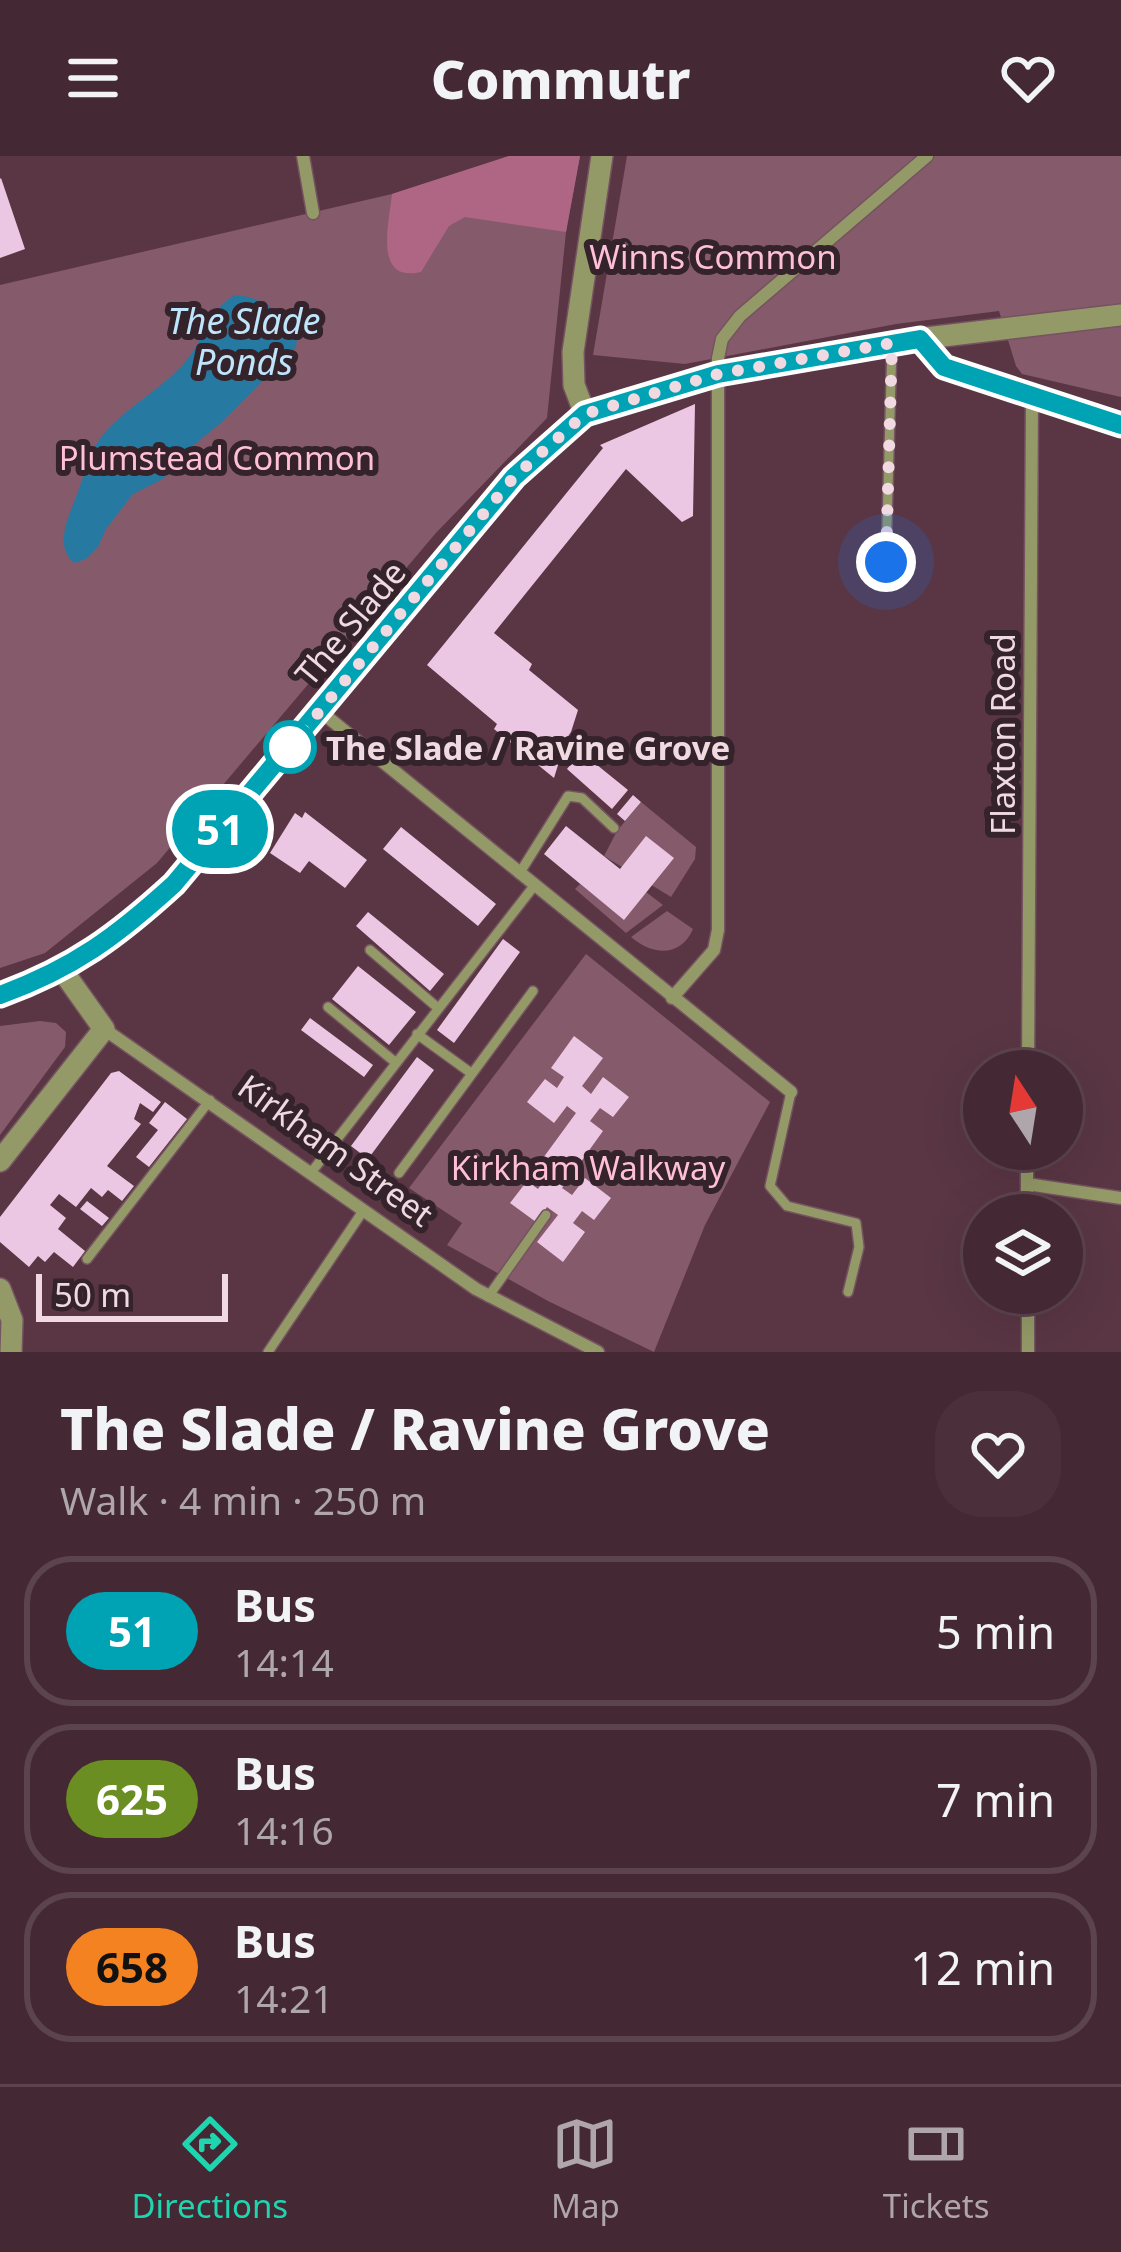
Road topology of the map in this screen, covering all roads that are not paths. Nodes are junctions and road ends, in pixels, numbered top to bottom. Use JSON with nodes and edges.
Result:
{"nodes":[{"id":1,"x":303,"y":156,"type":"edge"},
{"id":2,"x":602,"y":156,"type":"edge"},
{"id":3,"x":926,"y":156,"type":"edge"},
{"id":4,"x":314,"y":213,"type":"dead end"},
{"id":5,"x":1121,"y":315,"type":"edge"},
{"id":6,"x":920,"y":339,"type":"junction"},
{"id":7,"x":892,"y":343,"type":"junction"},
{"id":8,"x":718,"y":374,"type":"junction"},
{"id":9,"x":1031,"y":398,"type":"junction"},
{"id":10,"x":585,"y":414,"type":"junction"},
{"id":11,"x":1121,"y":425,"type":"edge"},
{"id":12,"x":886,"y":562,"type":"dead end"},
{"id":13,"x":320,"y":711,"type":"junction"},
{"id":14,"x":614,"y":828,"type":"dead end"},
{"id":15,"x":519,"y":874,"type":"junction"},
{"id":16,"x":534,"y":886,"type":"junction"},
{"id":17,"x":370,"y":950,"type":"dead end"},
{"id":18,"x":62,"y":970,"type":"junction"},
{"id":19,"x":533,"y":991,"type":"dead end"},
{"id":20,"x":0,"y":995,"type":"edge"},
{"id":21,"x":672,"y":998,"type":"junction"},
{"id":22,"x":328,"y":1007,"type":"dead end"},
{"id":23,"x":438,"y":1008,"type":"junction"},
{"id":24,"x":104,"y":1029,"type":"junction"},
{"id":25,"x":417,"y":1034,"type":"junction"},
{"id":26,"x":1028,"y":1050,"type":"edge"},
{"id":27,"x":395,"y":1062,"type":"junction"},
{"id":28,"x":471,"y":1073,"type":"junction"},
{"id":29,"x":791,"y":1092,"type":"joint"},
{"id":30,"x":210,"y":1100,"type":"junction"},
{"id":31,"x":0,"y":1161,"type":"edge"},
{"id":32,"x":1027,"y":1170,"type":"edge"},
{"id":33,"x":399,"y":1173,"type":"dead end"},
{"id":34,"x":310,"y":1174,"type":"junction"},
{"id":35,"x":1027,"y":1184,"type":"junction"},
{"id":36,"x":1027,"y":1194,"type":"edge"},
{"id":37,"x":1121,"y":1198,"type":"edge"},
{"id":38,"x":363,"y":1211,"type":"junction"},
{"id":39,"x":546,"y":1215,"type":"dead end"},
{"id":40,"x":87,"y":1259,"type":"dead end"},
{"id":41,"x":0,"y":1289,"type":"edge"},
{"id":42,"x":848,"y":1292,"type":"dead end"},
{"id":43,"x":488,"y":1297,"type":"junction"},
{"id":44,"x":1028,"y":1314,"type":"edge"},
{"id":45,"x":11,"y":1352,"type":"edge"},
{"id":46,"x":268,"y":1352,"type":"edge"},
{"id":47,"x":598,"y":1352,"type":"edge"},
{"id":48,"x":1028,"y":1352,"type":"edge"}],
"edges":[{"from":1,"to":4,"type":"street"},
{"from":2,"to":10,"type":"street"},
{"from":3,"to":8,"type":"street"},
{"from":5,"to":6,"type":"street"},
{"from":6,"to":7,"type":"street"},
{"from":6,"to":9,"type":"street"},
{"from":7,"to":8,"type":"street"},
{"from":7,"to":12,"type":"lane"},
{"from":8,"to":10,"type":"street"},
{"from":8,"to":21,"type":"street"},
{"from":9,"to":11,"type":"street"},
{"from":9,"to":26,"type":"street","name":"Flaxton Road"},
{"from":10,"to":13,"type":"street","name":"The Slade"},
{"from":13,"to":15,"type":"street"},
{"from":13,"to":18,"type":"street","name":"The Slade"},
{"from":14,"to":15,"type":"lane"},
{"from":15,"to":16,"type":"street"},
{"from":16,"to":21,"type":"street"},
{"from":16,"to":23,"type":"lane"},
{"from":17,"to":23,"type":"lane"},
{"from":18,"to":20,"type":"street","name":"The Slade"},
{"from":18,"to":24,"type":"street","name":"Kirkham Street"},
{"from":19,"to":28,"type":"lane"},
{"from":21,"to":29,"type":"street"},
{"from":22,"to":27,"type":"lane"},
{"from":23,"to":25,"type":"lane"},
{"from":24,"to":30,"type":"street","name":"Kirkham Street"},
{"from":24,"to":31,"type":"street"},
{"from":25,"to":27,"type":"lane"},
{"from":25,"to":28,"type":"lane"},
{"from":27,"to":34,"type":"lane"},
{"from":28,"to":33,"type":"lane"},
{"from":29,"to":42,"type":"lane"},
{"from":30,"to":34,"type":"street","name":"Kirkham Street"},
{"from":30,"to":40,"type":"lane"},
{"from":32,"to":35,"type":"street"},
{"from":34,"to":38,"type":"street","name":"Kirkham Street"},
{"from":35,"to":36,"type":"street"},
{"from":35,"to":37,"type":"street"},
{"from":38,"to":43,"type":"street","name":"Kirkham Street"},
{"from":38,"to":46,"type":"lane"},
{"from":39,"to":43,"type":"lane"},
{"from":41,"to":45,"type":"street"},
{"from":43,"to":47,"type":"street","name":"Kirkham Street"},
{"from":44,"to":48,"type":"street"}]}
